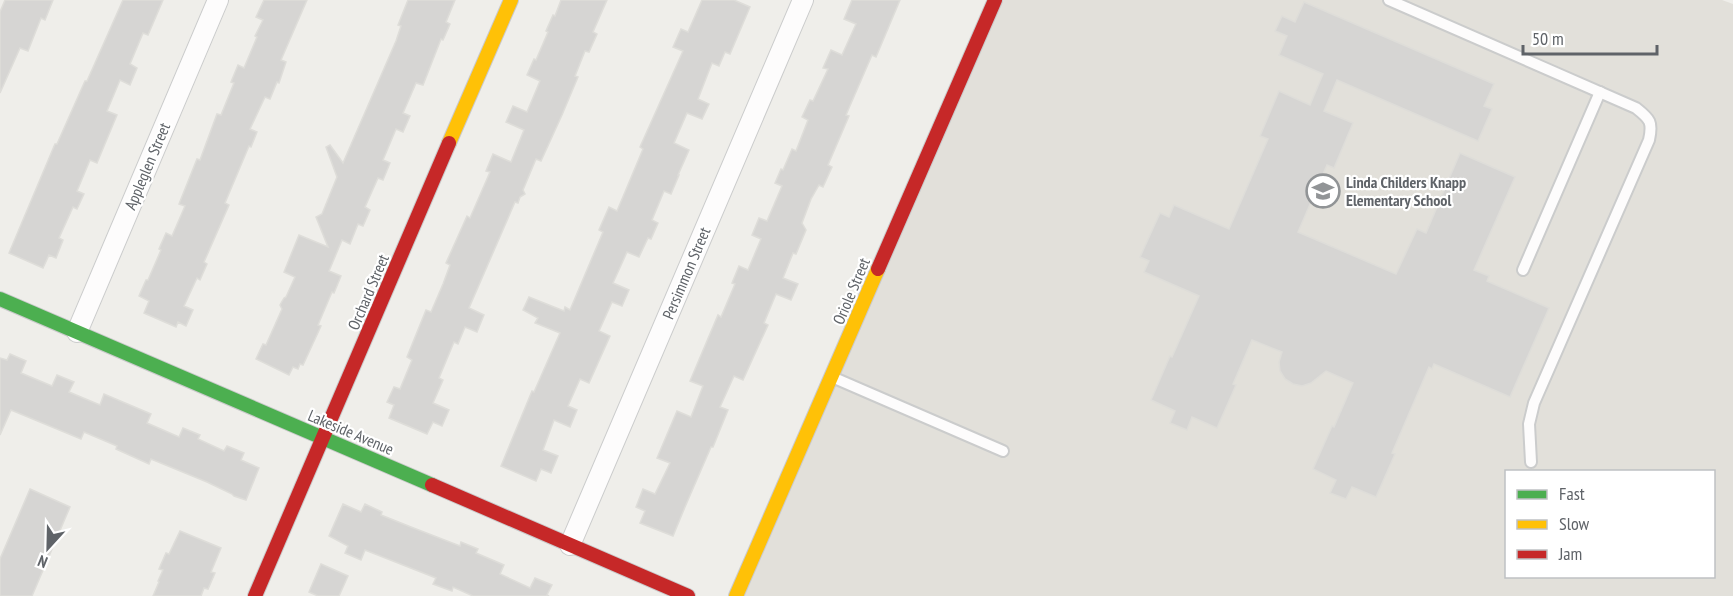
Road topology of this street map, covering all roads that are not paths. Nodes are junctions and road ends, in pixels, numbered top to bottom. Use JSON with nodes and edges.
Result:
{"nodes":[{"id":1,"x":218,"y":0,"type":"edge"},
{"id":2,"x":511,"y":0,"type":"edge"},
{"id":3,"x":803,"y":0,"type":"edge"},
{"id":4,"x":995,"y":0,"type":"edge"},
{"id":5,"x":1389,"y":0,"type":"edge"},
{"id":6,"x":1600,"y":92,"type":"junction"},
{"id":7,"x":1522,"y":270,"type":"dead end"},
{"id":8,"x":0,"y":299,"type":"edge"},
{"id":9,"x":76,"y":332,"type":"junction"},
{"id":10,"x":831,"y":377,"type":"junction"},
{"id":11,"x":324,"y":438,"type":"junction"},
{"id":12,"x":1003,"y":451,"type":"dead end"},
{"id":13,"x":1532,"y":462,"type":"dead end"},
{"id":14,"x":570,"y":545,"type":"junction"},
{"id":15,"x":255,"y":596,"type":"edge"},
{"id":16,"x":688,"y":596,"type":"edge"},
{"id":17,"x":736,"y":596,"type":"edge"}],
"edges":[{"from":1,"to":9,"type":"street","name":"Appleglen Street"},
{"from":2,"to":11,"type":"street","name":"Orchard Street"},
{"from":3,"to":14,"type":"street","name":"Persimmon Street"},
{"from":4,"to":10,"type":"street","name":"Oriole Street"},
{"from":5,"to":6,"type":"lane"},
{"from":6,"to":7,"type":"lane"},
{"from":6,"to":13,"type":"lane"},
{"from":8,"to":9,"type":"street","name":"Lakeside Avenue"},
{"from":9,"to":11,"type":"street","name":"Lakeside Avenue"},
{"from":10,"to":12,"type":"lane"},
{"from":10,"to":17,"type":"street","name":"Oriole Street"},
{"from":11,"to":14,"type":"street","name":"Lakeside Avenue"},
{"from":11,"to":15,"type":"street","name":"Orchard Street"},
{"from":14,"to":16,"type":"street","name":"Lakeside Avenue"}]}
